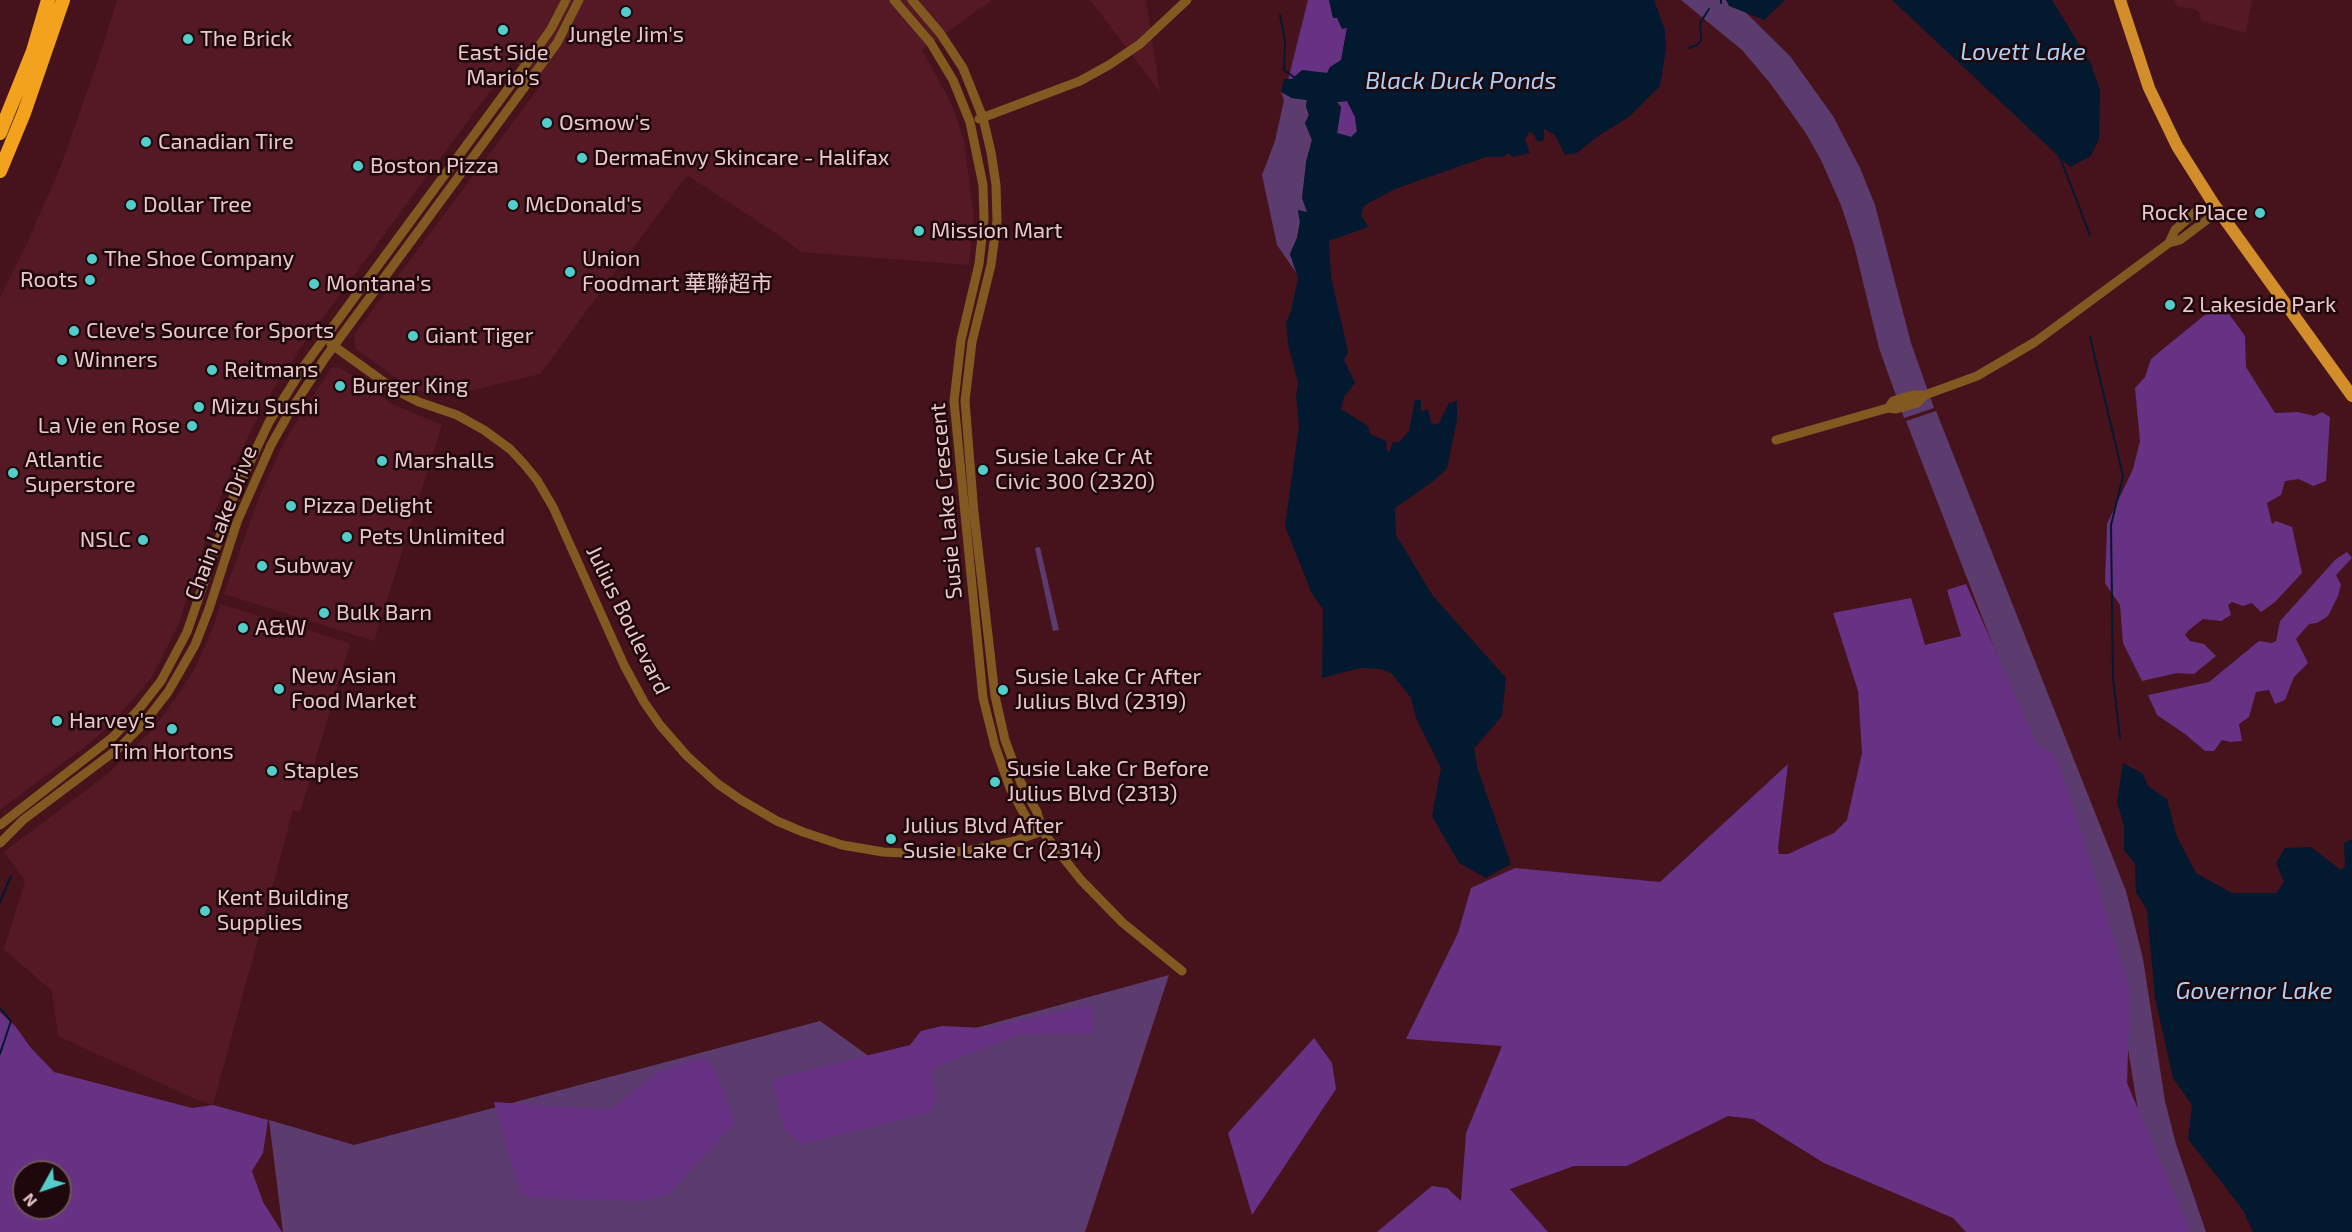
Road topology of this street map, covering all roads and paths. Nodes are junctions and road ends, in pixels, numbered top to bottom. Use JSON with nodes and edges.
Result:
{"nodes":[{"id":1,"x":48,"y":0,"type":"edge"},
{"id":2,"x":63,"y":0,"type":"edge"},
{"id":3,"x":566,"y":0,"type":"edge"},
{"id":4,"x":579,"y":0,"type":"edge"},
{"id":5,"x":894,"y":0,"type":"edge"},
{"id":6,"x":912,"y":0,"type":"edge"},
{"id":7,"x":1187,"y":0,"type":"edge"},
{"id":8,"x":2120,"y":0,"type":"edge"},
{"id":9,"x":983,"y":118,"type":"junction"},
{"id":10,"x":970,"y":122,"type":"junction"},
{"id":11,"x":0,"y":133,"type":"edge"},
{"id":12,"x":0,"y":171,"type":"edge"},
{"id":13,"x":441,"y":181,"type":"junction"},
{"id":14,"x":450,"y":188,"type":"junction"},
{"id":15,"x":2210,"y":206,"type":"junction"},
{"id":16,"x":324,"y":339,"type":"junction"},
{"id":17,"x":334,"y":346,"type":"junction"},
{"id":18,"x":2352,"y":396,"type":"edge"},
{"id":19,"x":1776,"y":440,"type":"dead end"},
{"id":20,"x":0,"y":825,"type":"edge"},
{"id":21,"x":1042,"y":831,"type":"junction"},
{"id":22,"x":0,"y":843,"type":"edge"},
{"id":23,"x":1182,"y":971,"type":"dead end"}],
"edges":[{"from":1,"to":11,"type":"highway"},
{"from":2,"to":12,"type":"highway"},
{"from":3,"to":13,"type":"street","name":"Chain Lake Drive"},
{"from":4,"to":14,"type":"street","name":"Chain Lake Drive"},
{"from":5,"to":10,"type":"street","name":"Susie Lake Crescent"},
{"from":6,"to":9,"type":"street","name":"Susie Lake Crescent"},
{"from":7,"to":9,"type":"street"},
{"from":8,"to":15,"type":"main road"},
{"from":9,"to":10,"type":"street"},
{"from":9,"to":21,"type":"street","name":"Susie Lake Crescent"},
{"from":10,"to":21,"type":"street","name":"Susie Lake Crescent"},
{"from":13,"to":14,"type":"street"},
{"from":13,"to":16,"type":"street","name":"Chain Lake Drive"},
{"from":14,"to":17,"type":"street","name":"Chain Lake Drive"},
{"from":15,"to":18,"type":"main road"},
{"from":15,"to":19,"type":"street"},
{"from":16,"to":17,"type":"street","name":"Julius Boulevard"},
{"from":16,"to":20,"type":"street","name":"Chain Lake Drive"},
{"from":17,"to":21,"type":"street","name":"Julius Boulevard"},
{"from":17,"to":22,"type":"street","name":"Chain Lake Drive"},
{"from":21,"to":23,"type":"street","name":"Susie Lake Crescent"}]}
